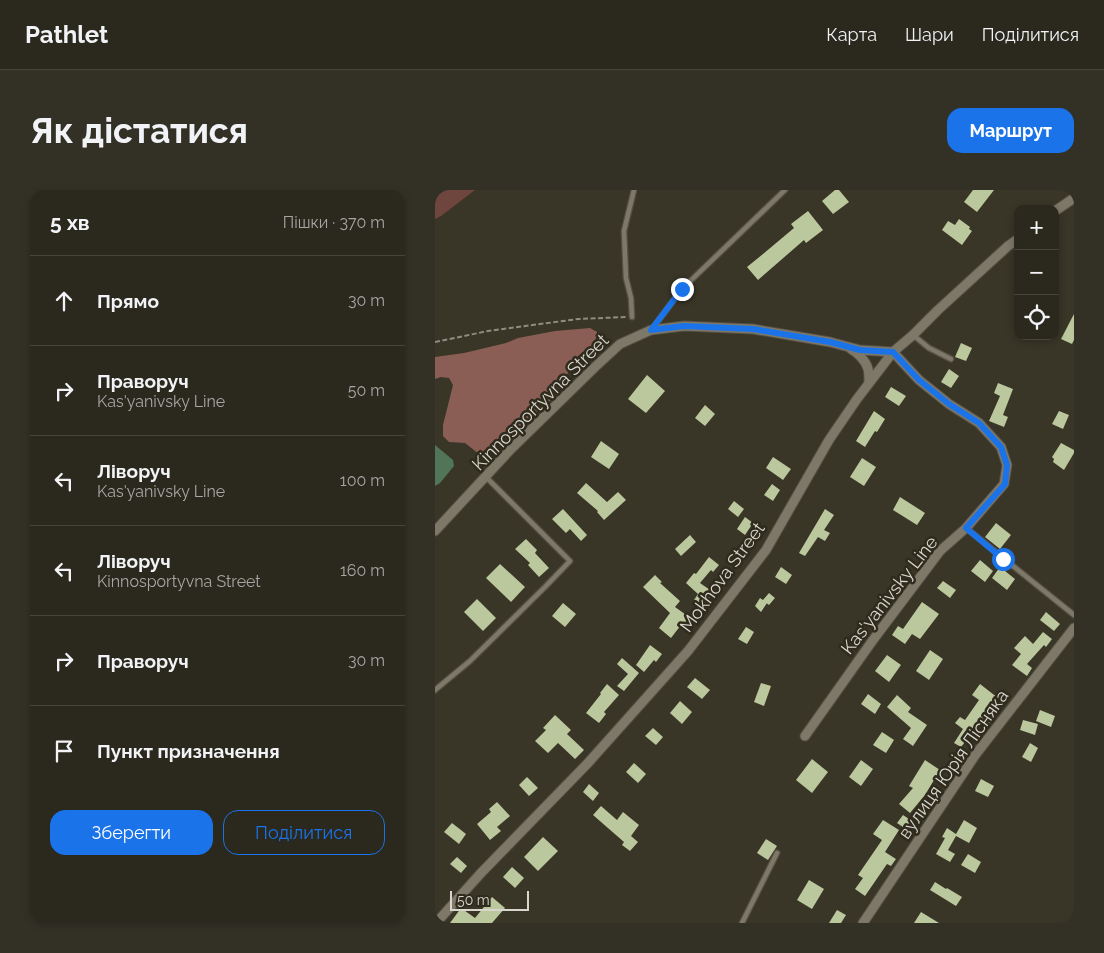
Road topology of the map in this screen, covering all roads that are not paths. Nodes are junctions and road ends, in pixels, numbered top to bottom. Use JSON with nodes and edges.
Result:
{"nodes":[{"id":1,"x":634,"y":190,"type":"edge"},
{"id":2,"x":785,"y":190,"type":"edge"},
{"id":3,"x":1074,"y":198,"type":"edge"},
{"id":4,"x":1059,"y":208,"type":"edge"},
{"id":5,"x":1014,"y":242,"type":"edge"},
{"id":6,"x":632,"y":317,"type":"road end"},
{"id":7,"x":651,"y":330,"type":"junction"},
{"id":8,"x":913,"y":336,"type":"junction"},
{"id":9,"x":849,"y":347,"type":"junction"},
{"id":10,"x":893,"y":352,"type":"junction"},
{"id":11,"x":951,"y":358,"type":"dead end"},
{"id":12,"x":869,"y":382,"type":"junction"},
{"id":13,"x":486,"y":477,"type":"junction"},
{"id":14,"x":966,"y":528,"type":"junction"},
{"id":15,"x":435,"y":531,"type":"edge"},
{"id":16,"x":1074,"y":615,"type":"edge"},
{"id":17,"x":1074,"y":628,"type":"edge"},
{"id":18,"x":435,"y":690,"type":"edge"},
{"id":19,"x":805,"y":736,"type":"dead end"},
{"id":20,"x":777,"y":852,"type":"dead end"},
{"id":21,"x":436,"y":923,"type":"edge"},
{"id":22,"x":742,"y":923,"type":"edge"},
{"id":23,"x":863,"y":923,"type":"edge"}],
"edges":[{"from":1,"to":6,"type":"lane"},
{"from":2,"to":7,"type":"lane"},
{"from":3,"to":4,"type":"street"},
{"from":5,"to":8,"type":"street","name":"Mokhova Street"},
{"from":7,"to":9,"type":"street","name":"Kinnosportyvna Street"},
{"from":7,"to":13,"type":"street","name":"Kinnosportyvna Street"},
{"from":8,"to":10,"type":"street","name":"Mokhova Street"},
{"from":8,"to":11,"type":"lane"},
{"from":9,"to":10,"type":"street","name":"Kinnosportyvna Street"},
{"from":9,"to":12,"type":"street"},
{"from":10,"to":12,"type":"street","name":"Mokhova Street"},
{"from":10,"to":14,"type":"street","name":"Kas'yanivsky Line"},
{"from":12,"to":21,"type":"street","name":"Mokhova Street"},
{"from":13,"to":15,"type":"street","name":"Kinnosportyvna Street"},
{"from":13,"to":18,"type":"lane"},
{"from":14,"to":16,"type":"lane"},
{"from":14,"to":19,"type":"street","name":"Kas'yanivsky Line"},
{"from":17,"to":23,"type":"street","name":"вулиця Юрія Лісняка"},
{"from":20,"to":22,"type":"lane"}]}
